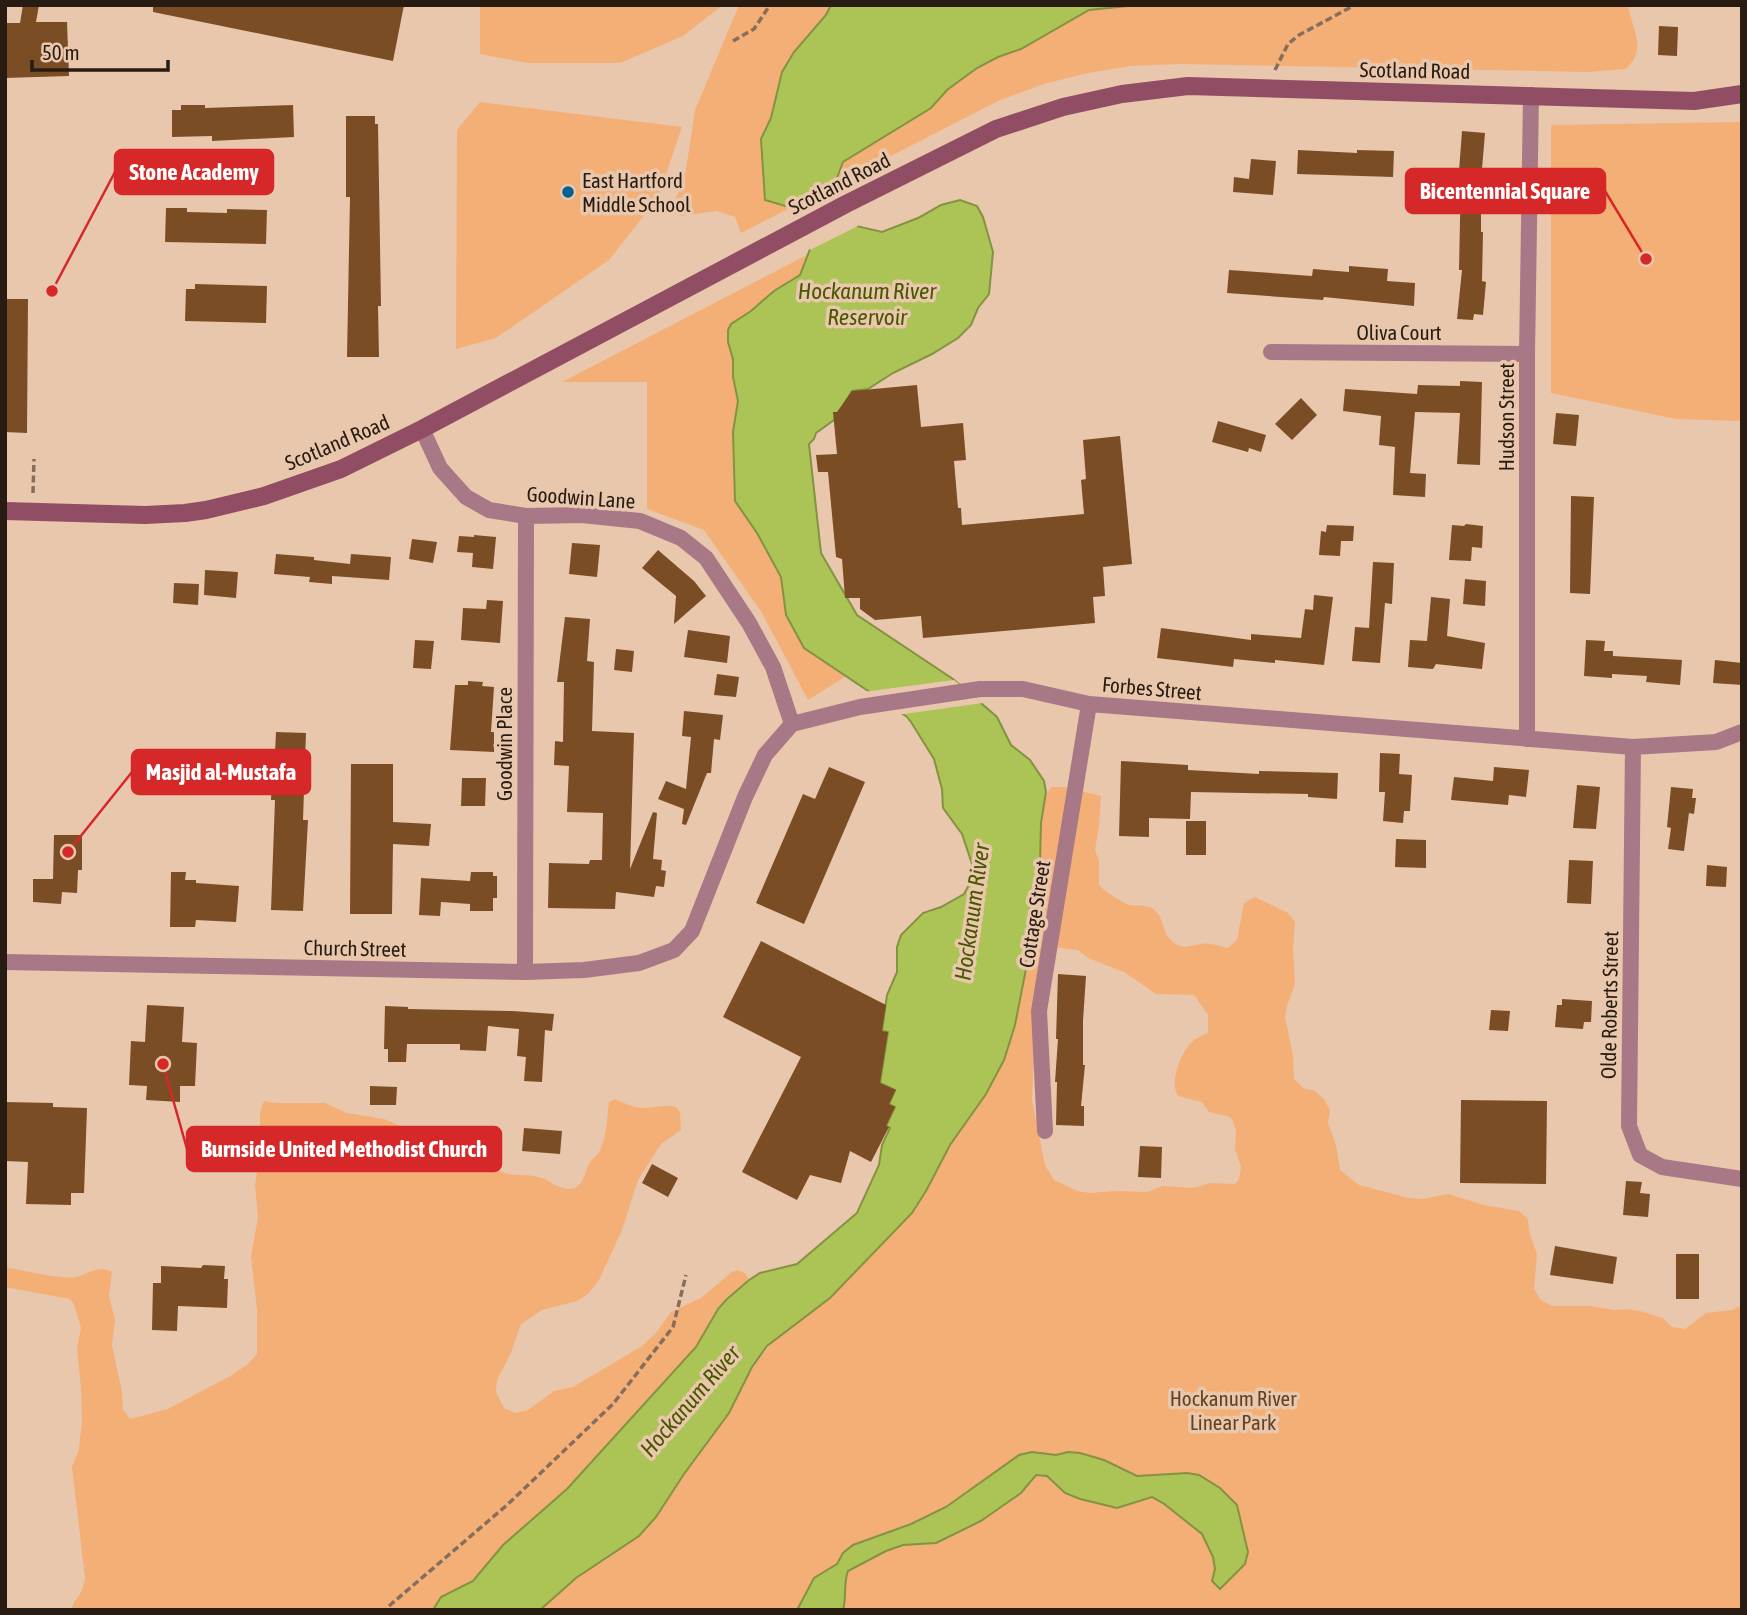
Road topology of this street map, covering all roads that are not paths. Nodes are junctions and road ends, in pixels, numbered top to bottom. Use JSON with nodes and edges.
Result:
{"nodes":[{"id":1,"x":1742,"y":94,"type":"edge"},
{"id":2,"x":1531,"y":95,"type":"junction"},
{"id":3,"x":1271,"y":352,"type":"dead end"},
{"id":4,"x":1527,"y":355,"type":"junction"},
{"id":5,"x":422,"y":429,"type":"junction"},
{"id":6,"x":5,"y":511,"type":"edge"},
{"id":7,"x":526,"y":516,"type":"junction"},
{"id":8,"x":1089,"y":704,"type":"junction"},
{"id":9,"x":792,"y":724,"type":"junction"},
{"id":10,"x":1742,"y":732,"type":"edge"},
{"id":11,"x":1527,"y":739,"type":"junction"},
{"id":12,"x":1633,"y":747,"type":"junction"},
{"id":13,"x":5,"y":962,"type":"edge"},
{"id":14,"x":525,"y":972,"type":"junction"},
{"id":15,"x":1045,"y":1132,"type":"dead end"},
{"id":16,"x":1742,"y":1179,"type":"edge"}],
"edges":[{"from":1,"to":2,"type":"main road","name":"Scotland Road"},
{"from":2,"to":4,"type":"street","name":"Hudson Street"},
{"from":2,"to":5,"type":"main road","name":"Scotland Road"},
{"from":3,"to":4,"type":"street","name":"Oliva Court"},
{"from":4,"to":11,"type":"street","name":"Hudson Street"},
{"from":5,"to":6,"type":"main road","name":"Scotland Road"},
{"from":5,"to":7,"type":"street","name":"Goodwin Lane"},
{"from":7,"to":9,"type":"street","name":"Goodwin Lane"},
{"from":7,"to":14,"type":"street","name":"Goodwin Place"},
{"from":8,"to":9,"type":"street","name":"Forbes Street"},
{"from":8,"to":11,"type":"street","name":"Forbes Street"},
{"from":8,"to":15,"type":"street","name":"Cottage Street"},
{"from":9,"to":14,"type":"street","name":"Church Street"},
{"from":10,"to":12,"type":"street","name":"Forbes Street"},
{"from":11,"to":12,"type":"street","name":"Forbes Street"},
{"from":12,"to":16,"type":"street","name":"Olde Roberts Street"},
{"from":13,"to":14,"type":"street","name":"Church Street"}]}
